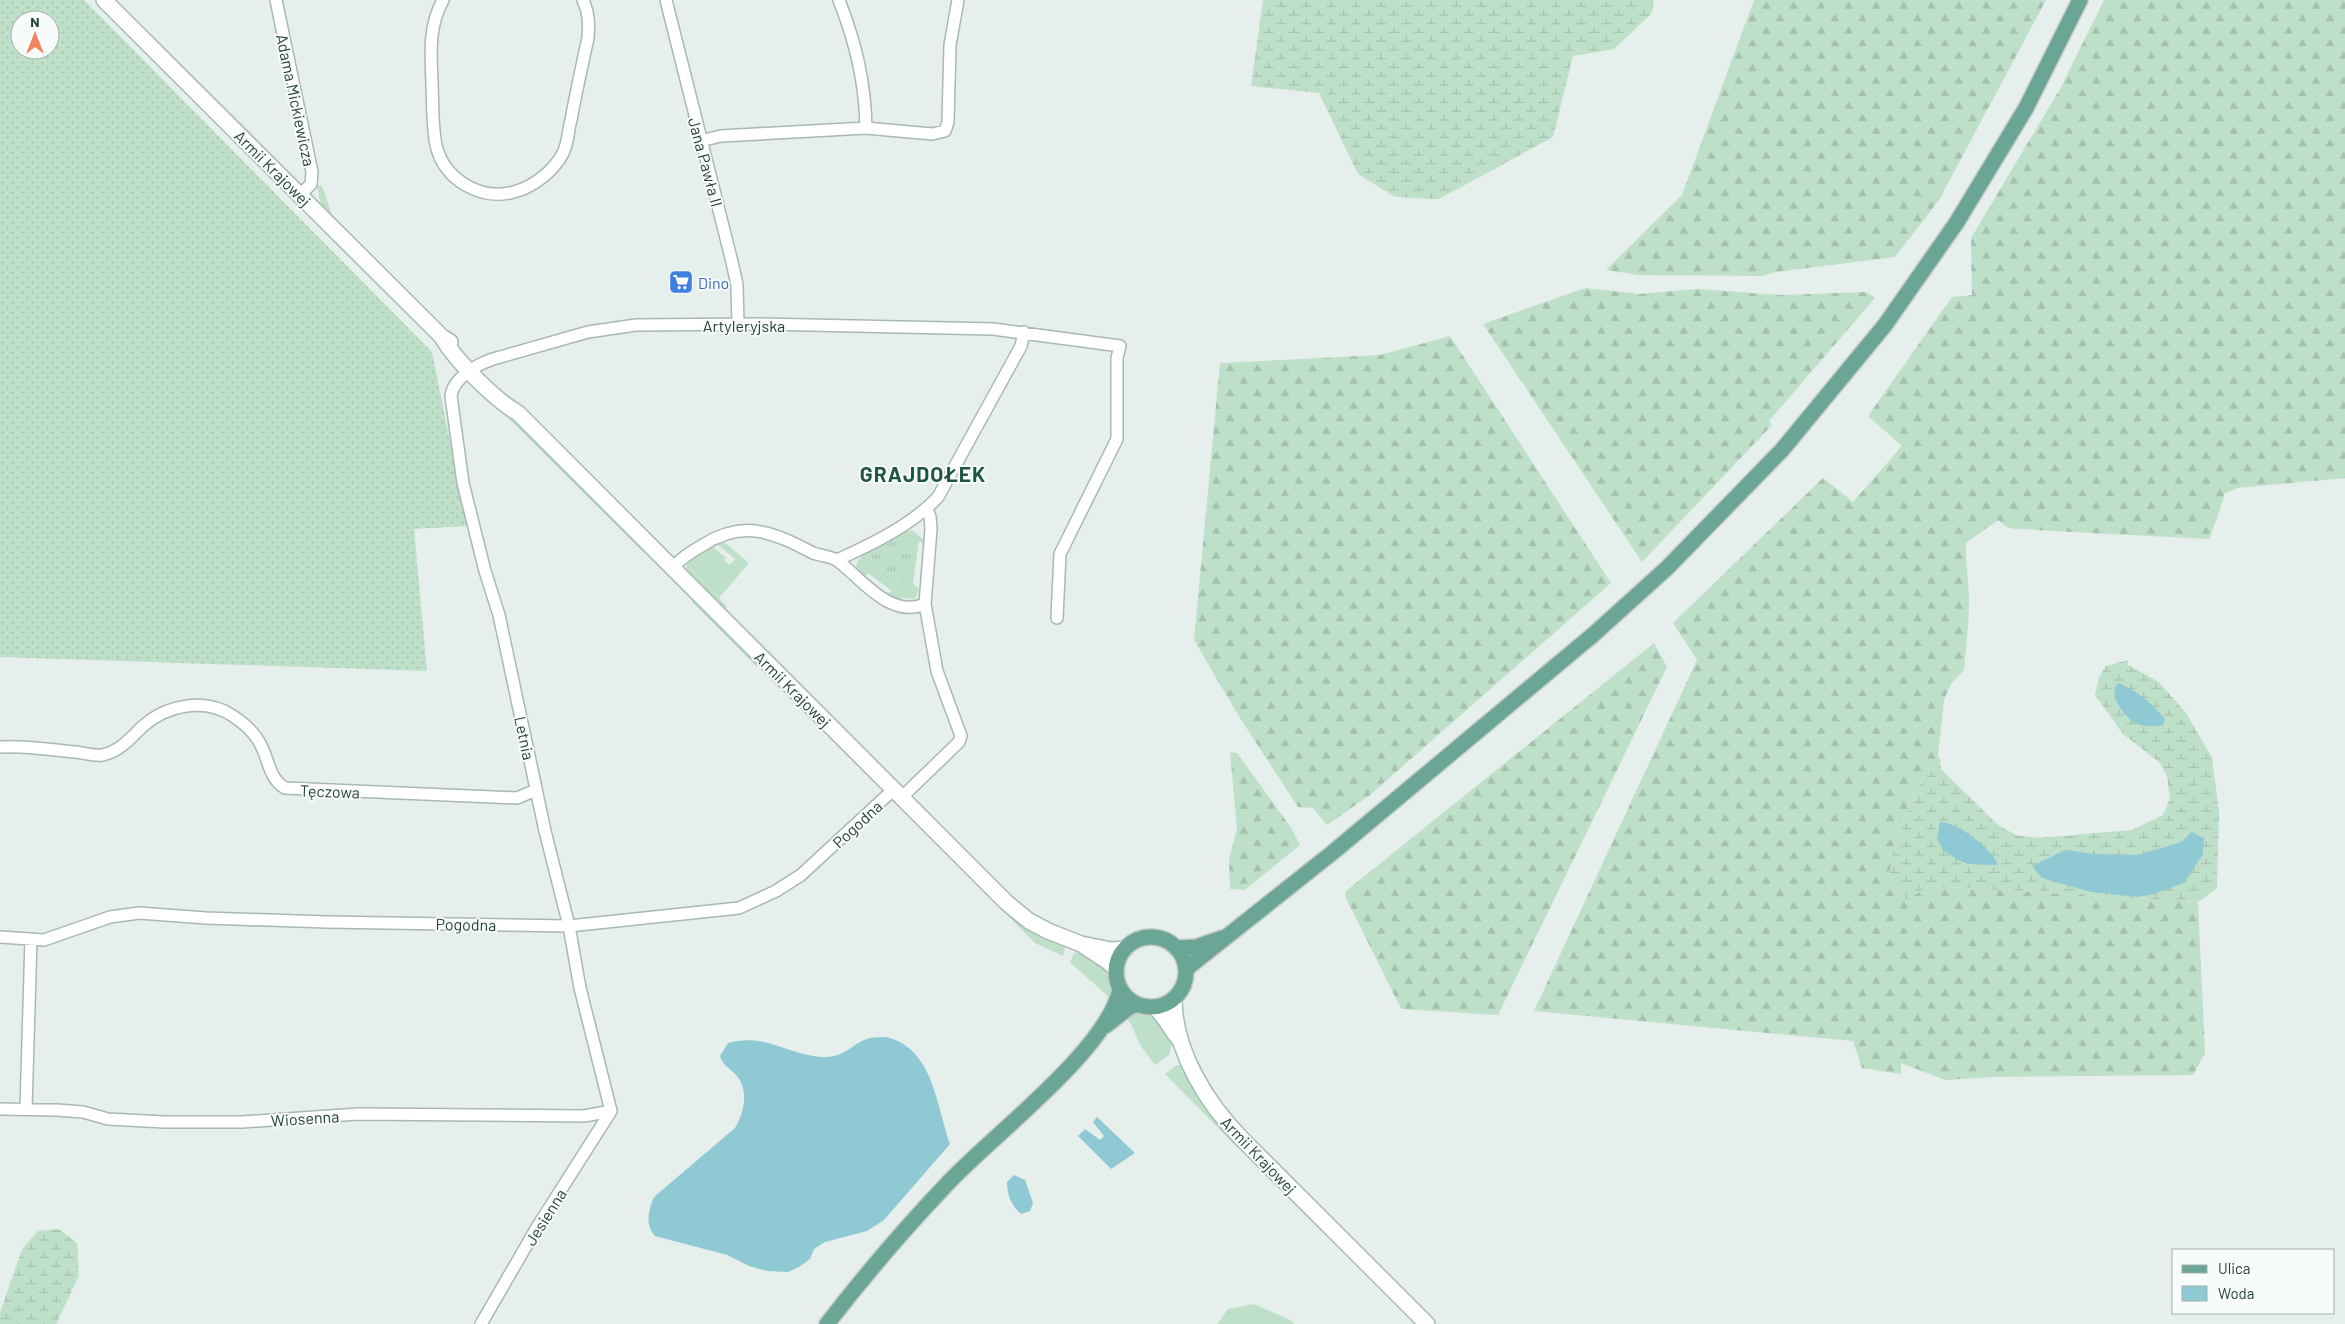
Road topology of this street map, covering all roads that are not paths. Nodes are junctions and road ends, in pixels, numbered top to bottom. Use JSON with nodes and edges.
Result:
{"nodes":[{"id":1,"x":104,"y":0,"type":"edge"},
{"id":2,"x":276,"y":0,"type":"edge"},
{"id":3,"x":443,"y":0,"type":"edge"},
{"id":4,"x":583,"y":0,"type":"edge"},
{"id":5,"x":666,"y":0,"type":"edge"},
{"id":6,"x":839,"y":0,"type":"edge"},
{"id":7,"x":958,"y":0,"type":"edge"},
{"id":8,"x":2080,"y":0,"type":"edge"},
{"id":9,"x":866,"y":128,"type":"junction"},
{"id":10,"x":700,"y":141,"type":"junction"},
{"id":11,"x":300,"y":195,"type":"junction"},
{"id":12,"x":738,"y":324,"type":"junction"},
{"id":13,"x":1024,"y":332,"type":"junction"},
{"id":14,"x":474,"y":369,"type":"junction"},
{"id":15,"x":927,"y":509,"type":"junction"},
{"id":16,"x":837,"y":560,"type":"junction"},
{"id":17,"x":672,"y":568,"type":"junction"},
{"id":18,"x":925,"y":604,"type":"junction"},
{"id":19,"x":1057,"y":618,"type":"dead end"},
{"id":20,"x":0,"y":747,"type":"edge"},
{"id":21,"x":536,"y":790,"type":"junction"},
{"id":22,"x":897,"y":794,"type":"junction"},
{"id":23,"x":569,"y":926,"type":"junction"},
{"id":24,"x":0,"y":937,"type":"edge"},
{"id":25,"x":1223,"y":938,"type":"junction"},
{"id":26,"x":31,"y":939,"type":"junction"},
{"id":27,"x":1081,"y":944,"type":"junction"},
{"id":28,"x":1176,"y":948,"type":"junction"},
{"id":29,"x":1125,"y":949,"type":"junction"},
{"id":30,"x":1186,"y":969,"type":"junction"},
{"id":31,"x":1116,"y":970,"type":"junction"},
{"id":32,"x":1120,"y":990,"type":"junction"},
{"id":33,"x":1174,"y":999,"type":"junction"},
{"id":34,"x":1137,"y":1005,"type":"junction"},
{"id":35,"x":1154,"y":1007,"type":"junction"},
{"id":36,"x":1104,"y":1027,"type":"junction"},
{"id":37,"x":1180,"y":1040,"type":"junction"},
{"id":38,"x":0,"y":1109,"type":"edge"},
{"id":39,"x":26,"y":1109,"type":"junction"},
{"id":40,"x":611,"y":1111,"type":"junction"},
{"id":41,"x":481,"y":1324,"type":"edge"},
{"id":42,"x":826,"y":1324,"type":"edge"},
{"id":43,"x":1427,"y":1324,"type":"edge"}],
"edges":[{"from":1,"to":11,"type":"street","name":"Armii Krajowej"},
{"from":2,"to":11,"type":"street","name":"Adama Mickiewicza"},
{"from":3,"to":4,"type":"street"},
{"from":5,"to":10,"type":"street","name":"Jana Pawła II"},
{"from":6,"to":9,"type":"street"},
{"from":7,"to":9,"type":"street"},
{"from":8,"to":25,"type":"main road"},
{"from":9,"to":10,"type":"street"},
{"from":10,"to":12,"type":"street","name":"Jana Pawła II"},
{"from":11,"to":14,"type":"street","name":"Armii Krajowej"},
{"from":12,"to":13,"type":"street","name":"Artyleryjska"},
{"from":12,"to":14,"type":"street","name":"Artyleryjska"},
{"from":13,"to":15,"type":"street"},
{"from":13,"to":19,"type":"street","name":"Artyleryjska"},
{"from":14,"to":17,"type":"street","name":"Armii Krajowej"},
{"from":14,"to":21,"type":"street","name":"Letnia"},
{"from":15,"to":16,"type":"street"},
{"from":15,"to":18,"type":"street"},
{"from":16,"to":17,"type":"street"},
{"from":16,"to":18,"type":"street"},
{"from":17,"to":22,"type":"street","name":"Armii Krajowej"},
{"from":18,"to":22,"type":"street"},
{"from":20,"to":21,"type":"street","name":"Tęczowa"},
{"from":21,"to":23,"type":"street","name":"Letnia"},
{"from":22,"to":23,"type":"street","name":"Pogodna"},
{"from":22,"to":27,"type":"street","name":"Armii Krajowej"},
{"from":23,"to":26,"type":"street","name":"Pogodna"},
{"from":23,"to":40,"type":"street","name":"Letnia"},
{"from":24,"to":26,"type":"street","name":"Pogodna"},
{"from":25,"to":28,"type":"main road"},
{"from":25,"to":30,"type":"main road"},
{"from":26,"to":39,"type":"street"},
{"from":27,"to":29,"type":"street","name":"Armii Krajowej"},
{"from":27,"to":31,"type":"street","name":"Armii Krajowej"},
{"from":28,"to":29,"type":"main road"},
{"from":28,"to":30,"type":"main road"},
{"from":29,"to":31,"type":"main road"},
{"from":30,"to":33,"type":"main road"},
{"from":31,"to":32,"type":"main road"},
{"from":32,"to":34,"type":"main road"},
{"from":32,"to":36,"type":"main road"},
{"from":33,"to":35,"type":"main road"},
{"from":33,"to":37,"type":"street","name":"Armii Krajowej"},
{"from":34,"to":35,"type":"main road"},
{"from":34,"to":36,"type":"main road"},
{"from":35,"to":37,"type":"street","name":"Armii Krajowej"},
{"from":36,"to":42,"type":"main road"},
{"from":37,"to":43,"type":"street","name":"Armii Krajowej"},
{"from":38,"to":39,"type":"street","name":"Wiosenna"},
{"from":39,"to":40,"type":"street","name":"Wiosenna"},
{"from":40,"to":41,"type":"street","name":"Jesienna"}]}
